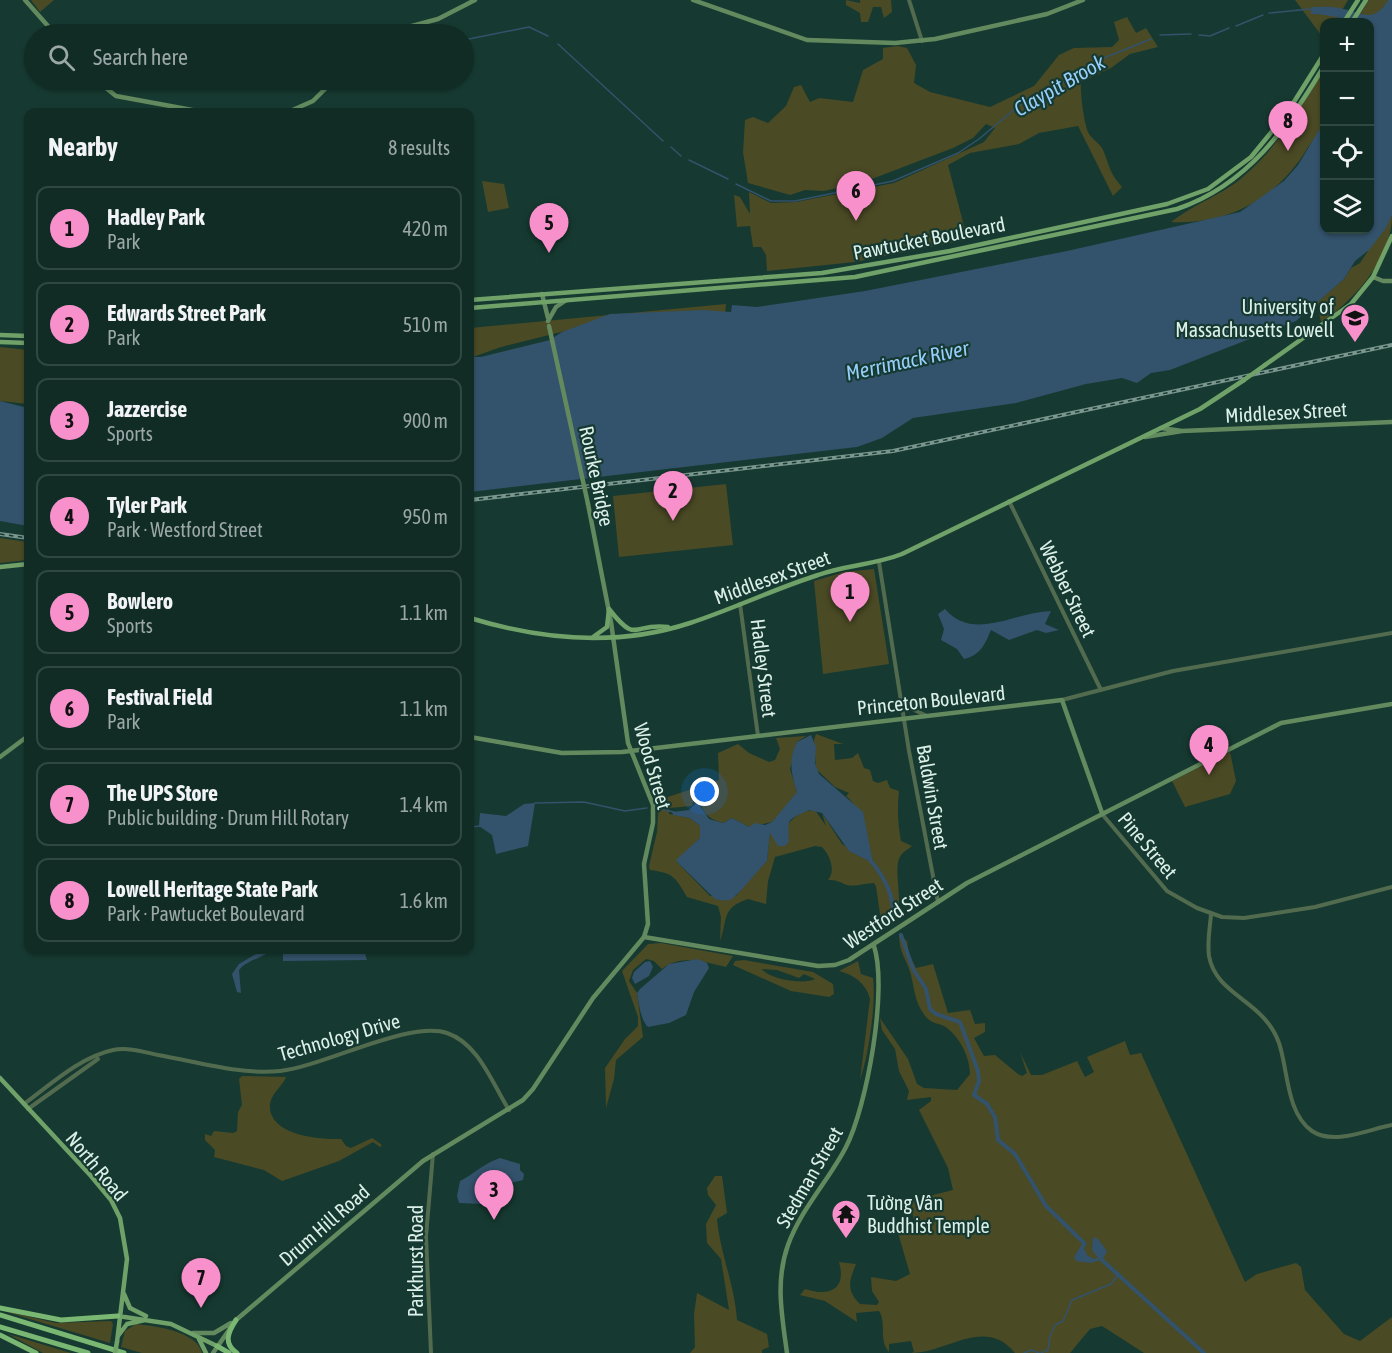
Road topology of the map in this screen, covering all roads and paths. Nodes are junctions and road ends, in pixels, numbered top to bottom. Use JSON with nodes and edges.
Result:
{"nodes":[{"id":1,"x":25,"y":0,"type":"edge"},
{"id":2,"x":475,"y":0,"type":"edge"},
{"id":3,"x":693,"y":0,"type":"edge"},
{"id":4,"x":909,"y":0,"type":"edge"},
{"id":5,"x":1083,"y":0,"type":"edge"},
{"id":6,"x":1358,"y":0,"type":"edge"},
{"id":7,"x":1366,"y":0,"type":"edge"},
{"id":8,"x":1347,"y":18,"type":"edge"},
{"id":9,"x":1355,"y":18,"type":"edge"},
{"id":10,"x":46,"y":24,"type":"edge"},
{"id":11,"x":419,"y":24,"type":"edge"},
{"id":12,"x":922,"y":41,"type":"junction"},
{"id":13,"x":1320,"y":60,"type":"edge"},
{"id":14,"x":1320,"y":72,"type":"edge"},
{"id":15,"x":108,"y":90,"type":"edge"},
{"id":16,"x":324,"y":90,"type":"edge"},
{"id":17,"x":181,"y":108,"type":"edge"},
{"id":18,"x":298,"y":108,"type":"edge"},
{"id":19,"x":1392,"y":236,"type":"edge"},
{"id":20,"x":1372,"y":277,"type":"junction"},
{"id":21,"x":1392,"y":281,"type":"edge"},
{"id":22,"x":542,"y":294,"type":"junction"},
{"id":23,"x":576,"y":299,"type":"junction"},
{"id":24,"x":474,"y":300,"type":"edge"},
{"id":25,"x":544,"y":301,"type":"junction"},
{"id":26,"x":474,"y":308,"type":"edge"},
{"id":27,"x":549,"y":323,"type":"junction"},
{"id":28,"x":0,"y":335,"type":"edge"},
{"id":29,"x":24,"y":336,"type":"edge"},
{"id":30,"x":0,"y":342,"type":"edge"},
{"id":31,"x":24,"y":343,"type":"edge"},
{"id":32,"x":1392,"y":422,"type":"edge"},
{"id":33,"x":1159,"y":427,"type":"junction"},
{"id":34,"x":1182,"y":431,"type":"junction"},
{"id":35,"x":1134,"y":439,"type":"junction"},
{"id":36,"x":1009,"y":501,"type":"junction"},
{"id":37,"x":879,"y":562,"type":"junction"},
{"id":38,"x":24,"y":564,"type":"edge"},
{"id":39,"x":0,"y":567,"type":"edge"},
{"id":40,"x":741,"y":604,"type":"junction"},
{"id":41,"x":609,"y":609,"type":"junction"},
{"id":42,"x":474,"y":619,"type":"edge"},
{"id":43,"x":671,"y":628,"type":"junction"},
{"id":44,"x":1392,"y":633,"type":"edge"},
{"id":45,"x":589,"y":638,"type":"junction"},
{"id":46,"x":613,"y":638,"type":"junction"},
{"id":47,"x":1101,"y":690,"type":"junction"},
{"id":48,"x":900,"y":697,"type":"junction"},
{"id":49,"x":1062,"y":700,"type":"junction"},
{"id":50,"x":1392,"y":704,"type":"edge"},
{"id":51,"x":925,"y":716,"type":"junction"},
{"id":52,"x":904,"y":718,"type":"junction"},
{"id":53,"x":758,"y":736,"type":"junction"},
{"id":54,"x":474,"y":738,"type":"edge"},
{"id":55,"x":24,"y":739,"type":"edge"},
{"id":56,"x":631,"y":751,"type":"junction"},
{"id":57,"x":0,"y":758,"type":"edge"},
{"id":58,"x":1102,"y":813,"type":"junction"},
{"id":59,"x":1392,"y":887,"type":"edge"},
{"id":60,"x":938,"y":902,"type":"junction"},
{"id":61,"x":1211,"y":914,"type":"junction"},
{"id":62,"x":644,"y":937,"type":"junction"},
{"id":63,"x":874,"y":946,"type":"junction"},
{"id":64,"x":104,"y":1054,"type":"junction"},
{"id":65,"x":0,"y":1078,"type":"edge"},
{"id":66,"x":24,"y":1104,"type":"junction"},
{"id":67,"x":28,"y":1109,"type":"junction"},
{"id":68,"x":509,"y":1110,"type":"junction"},
{"id":69,"x":1392,"y":1125,"type":"edge"},
{"id":70,"x":433,"y":1154,"type":"junction"},
{"id":71,"x":423,"y":1161,"type":"junction"},
{"id":72,"x":433,"y":1170,"type":"junction"},
{"id":73,"x":124,"y":1291,"type":"junction"},
{"id":74,"x":0,"y":1308,"type":"edge"},
{"id":75,"x":0,"y":1316,"type":"edge"},
{"id":76,"x":118,"y":1316,"type":"junction"},
{"id":77,"x":152,"y":1319,"type":"junction"},
{"id":78,"x":236,"y":1320,"type":"junction"},
{"id":79,"x":0,"y":1327,"type":"edge"},
{"id":80,"x":194,"y":1333,"type":"junction"},
{"id":81,"x":0,"y":1335,"type":"edge"},
{"id":82,"x":117,"y":1341,"type":"junction"},
{"id":83,"x":217,"y":1346,"type":"junction"},
{"id":84,"x":36,"y":1353,"type":"edge"},
{"id":85,"x":88,"y":1353,"type":"edge"},
{"id":86,"x":115,"y":1353,"type":"edge"},
{"id":87,"x":124,"y":1353,"type":"edge"},
{"id":88,"x":206,"y":1353,"type":"edge"},
{"id":89,"x":213,"y":1353,"type":"edge"},
{"id":90,"x":229,"y":1353,"type":"edge"},
{"id":91,"x":237,"y":1353,"type":"edge"},
{"id":92,"x":431,"y":1353,"type":"edge"},
{"id":93,"x":787,"y":1353,"type":"edge"}],
"edges":[{"from":1,"to":10,"type":"main road"},
{"from":2,"to":11,"type":"main road"},
{"from":3,"to":12,"type":"main road"},
{"from":4,"to":12,"type":"street"},
{"from":5,"to":12,"type":"main road"},
{"from":6,"to":8,"type":"main road"},
{"from":7,"to":9,"type":"main road"},
{"from":13,"to":22,"type":"main road","name":"Pawtucket Boulevard"},
{"from":14,"to":23,"type":"main road","name":"Pawtucket Boulevard"},
{"from":15,"to":17,"type":"main road"},
{"from":16,"to":18,"type":"main road"},
{"from":19,"to":20,"type":"main road"},
{"from":20,"to":21,"type":"main road"},
{"from":20,"to":33,"type":"main road","bridge":true},
{"from":22,"to":24,"type":"main road","name":"Pawtucket Boulevard"},
{"from":22,"to":25,"type":"main road","name":"Rourke Bridge"},
{"from":23,"to":25,"type":"main road","name":"Pawtucket Boulevard"},
{"from":23,"to":27,"type":"main road"},
{"from":25,"to":26,"type":"main road","name":"Pawtucket Boulevard"},
{"from":25,"to":27,"type":"main road","name":"Rourke Bridge"},
{"from":27,"to":41,"type":"main road","name":"Rourke Bridge","bridge":true},
{"from":28,"to":29,"type":"main road"},
{"from":30,"to":31,"type":"main road"},
{"from":32,"to":34,"type":"main road","name":"Middlesex Street"},
{"from":33,"to":34,"type":"main road","name":"Middlesex Street"},
{"from":33,"to":35,"type":"main road","name":"Middlesex Street"},
{"from":34,"to":35,"type":"main road","name":"Middlesex Street"},
{"from":35,"to":36,"type":"main road","name":"Middlesex Street"},
{"from":36,"to":37,"type":"main road","name":"Middlesex Street"},
{"from":36,"to":47,"type":"street","name":"Webber Street"},
{"from":37,"to":40,"type":"main road","name":"Middlesex Street"},
{"from":37,"to":48,"type":"street","name":"Baldwin Street"},
{"from":38,"to":39,"type":"main road"},
{"from":40,"to":43,"type":"main road","name":"Middlesex Street"},
{"from":40,"to":53,"type":"street","name":"Hadley Street"},
{"from":41,"to":43,"type":"main road"},
{"from":41,"to":45,"type":"main road"},
{"from":41,"to":46,"type":"main road","name":"Rourke Bridge"},
{"from":42,"to":45,"type":"main road","name":"Middlesex Street"},
{"from":43,"to":46,"type":"main road","name":"Middlesex Street"},
{"from":44,"to":47,"type":"street","name":"Princeton Boulevard"},
{"from":45,"to":46,"type":"main road","name":"Middlesex Street"},
{"from":46,"to":56,"type":"main road","name":"Wood Street"},
{"from":47,"to":49,"type":"street","name":"Princeton Boulevard"},
{"from":48,"to":51,"type":"street","name":"Baldwin Street"},
{"from":48,"to":52,"type":"street","name":"Baldwin Street"},
{"from":49,"to":51,"type":"main road","name":"Princeton Boulevard"},
{"from":49,"to":58,"type":"main road","name":"Pine Street"},
{"from":50,"to":58,"type":"main road","name":"Westford Street"},
{"from":51,"to":52,"type":"main road","name":"Princeton Boulevard"},
{"from":52,"to":53,"type":"main road","name":"Princeton Boulevard"},
{"from":52,"to":60,"type":"street","name":"Baldwin Street"},
{"from":53,"to":56,"type":"main road","name":"Princeton Boulevard"},
{"from":54,"to":56,"type":"main road","name":"Princeton Boulevard"},
{"from":55,"to":57,"type":"main road"},
{"from":56,"to":62,"type":"main road","name":"Wood Street"},
{"from":58,"to":60,"type":"main road","name":"Westford Street"},
{"from":58,"to":61,"type":"street","name":"Pine Street"},
{"from":59,"to":61,"type":"street","name":"Pine Street"},
{"from":60,"to":63,"type":"main road","name":"Westford Street"},
{"from":61,"to":69,"type":"street"},
{"from":62,"to":63,"type":"main road","name":"Westford Street"},
{"from":62,"to":68,"type":"main road"},
{"from":63,"to":93,"type":"main road","name":"Stedman Street"},
{"from":64,"to":66,"type":"street","name":"Technology Drive"},
{"from":64,"to":67,"type":"street","name":"Technology Drive"},
{"from":64,"to":68,"type":"street","name":"Technology Drive"},
{"from":65,"to":66,"type":"main road","name":"North Road"},
{"from":66,"to":67,"type":"main road","name":"North Road"},
{"from":67,"to":73,"type":"main road","name":"North Road"},
{"from":68,"to":70,"type":"main road"},
{"from":70,"to":71,"type":"main road","name":"Drum Hill Road"},
{"from":70,"to":72,"type":"street","name":"Parkhurst Road"},
{"from":71,"to":72,"type":"street"},
{"from":71,"to":78,"type":"main road","name":"Drum Hill Road"},
{"from":72,"to":92,"type":"street","name":"Parkhurst Road"},
{"from":73,"to":76,"type":"main road","name":"North Road"},
{"from":73,"to":77,"type":"main road"},
{"from":74,"to":76,"type":"highway"},
{"from":75,"to":87,"type":"highway"},
{"from":76,"to":77,"type":"main road"},
{"from":76,"to":82,"type":"main road","name":"North Road"},
{"from":77,"to":80,"type":"main road"},
{"from":77,"to":82,"type":"main road"},
{"from":78,"to":80,"type":"main road","name":"Drum Hill Road"},
{"from":78,"to":83,"type":"main road","name":"Drum Hill Road"},
{"from":78,"to":91,"type":"highway"},
{"from":79,"to":85,"type":"highway"},
{"from":80,"to":83,"type":"main road"},
{"from":80,"to":88,"type":"main road"},
{"from":81,"to":84,"type":"highway"},
{"from":82,"to":86,"type":"main road","name":"North Road","bridge":true},
{"from":83,"to":89,"type":"main road","name":"Drum Hill Road"},
{"from":83,"to":90,"type":"highway"}]}
